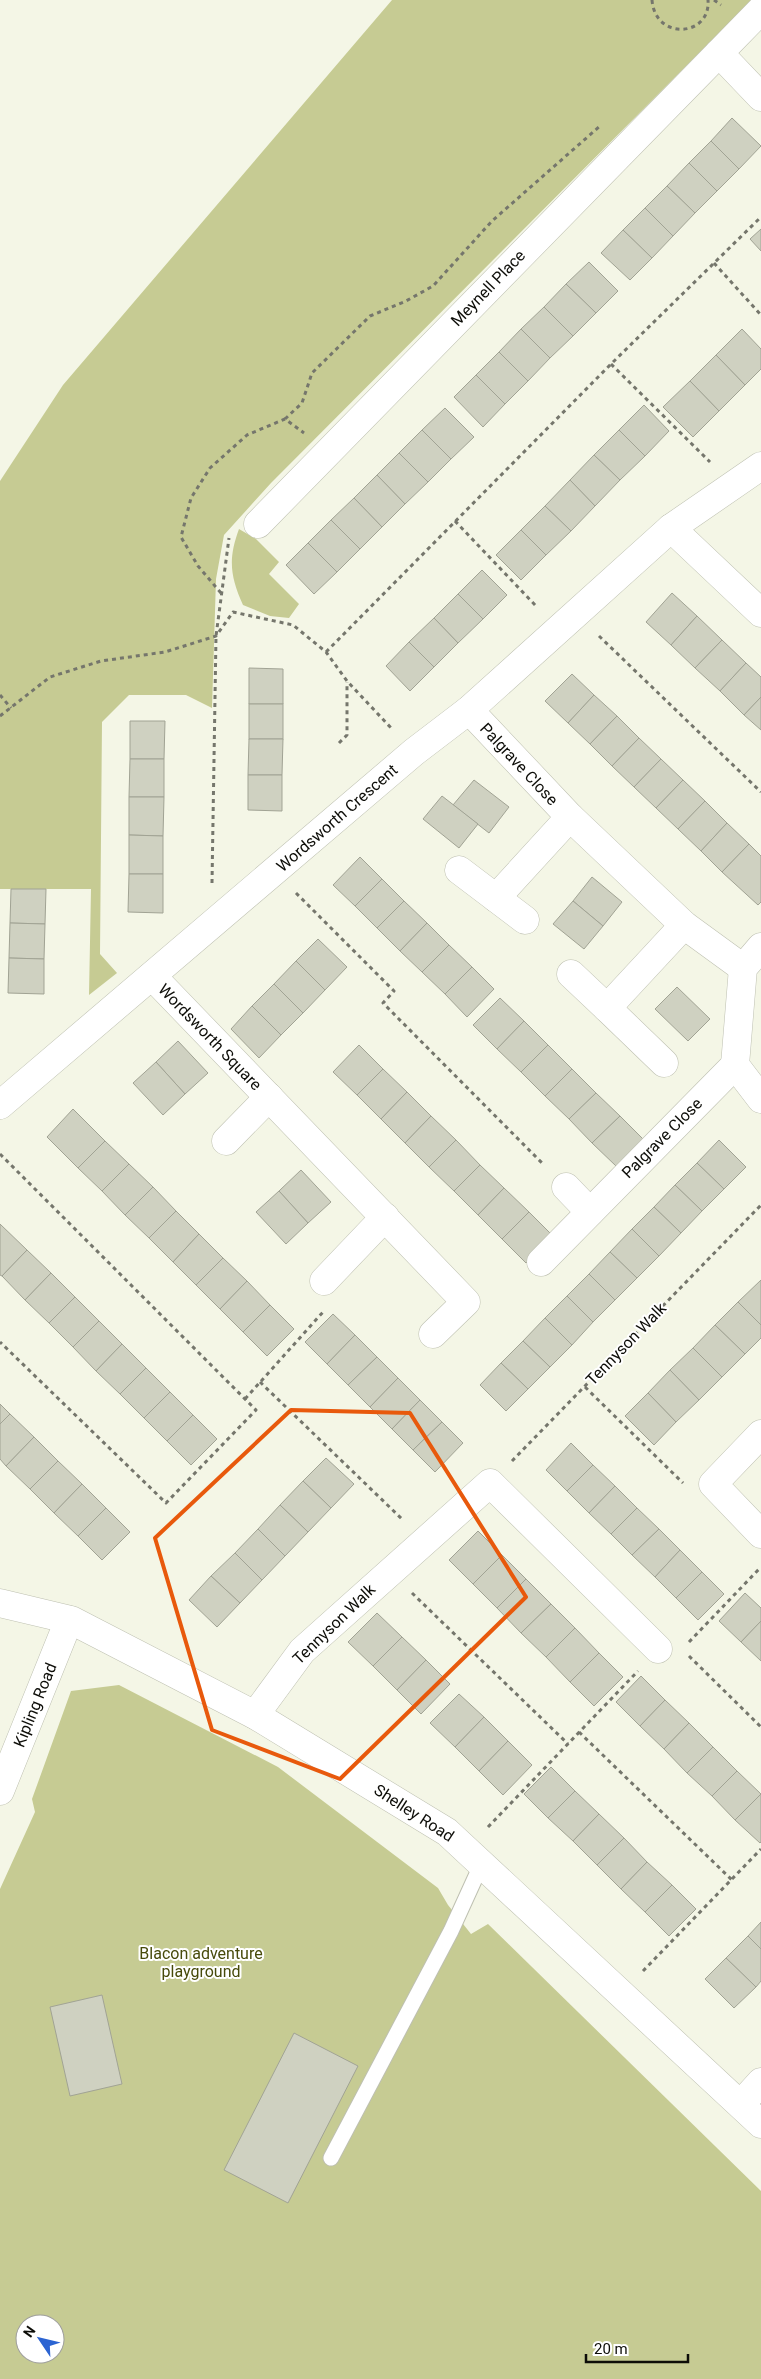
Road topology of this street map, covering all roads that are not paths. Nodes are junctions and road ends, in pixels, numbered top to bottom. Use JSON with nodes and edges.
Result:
{"nodes":[{"id":1,"x":761,"y":10,"type":"edge"},
{"id":2,"x":719,"y":53,"type":"junction"},
{"id":3,"x":761,"y":97,"type":"edge"},
{"id":4,"x":761,"y":466,"type":"edge"},
{"id":5,"x":258,"y":524,"type":"road end"},
{"id":6,"x":671,"y":528,"type":"junction"},
{"id":7,"x":761,"y":613,"type":"edge"},
{"id":8,"x":469,"y":710,"type":"junction"},
{"id":9,"x":570,"y":817,"type":"junction"},
{"id":10,"x":459,"y":870,"type":"dead end"},
{"id":11,"x":496,"y":898,"type":"junction"},
{"id":12,"x":525,"y":920,"type":"dead end"},
{"id":13,"x":684,"y":925,"type":"junction"},
{"id":14,"x":761,"y":947,"type":"edge"},
{"id":15,"x":743,"y":968,"type":"junction"},
{"id":16,"x":571,"y":974,"type":"dead end"},
{"id":17,"x":152,"y":976,"type":"junction"},
{"id":18,"x":607,"y":1008,"type":"junction"},
{"id":19,"x":664,"y":1063,"type":"dead end"},
{"id":20,"x":735,"y":1065,"type":"junction"},
{"id":21,"x":269,"y":1097,"type":"junction"},
{"id":22,"x":761,"y":1099,"type":"edge"},
{"id":23,"x":0,"y":1105,"type":"edge"},
{"id":24,"x":226,"y":1142,"type":"dead end"},
{"id":25,"x":566,"y":1187,"type":"road end"},
{"id":26,"x":590,"y":1212,"type":"junction"},
{"id":27,"x":385,"y":1217,"type":"junction"},
{"id":28,"x":541,"y":1262,"type":"dead end"},
{"id":29,"x":324,"y":1281,"type":"road end"},
{"id":30,"x":433,"y":1334,"type":"dead end"},
{"id":31,"x":761,"y":1434,"type":"edge"},
{"id":32,"x":761,"y":1534,"type":"edge"},
{"id":33,"x":0,"y":1603,"type":"edge"},
{"id":34,"x":69,"y":1620,"type":"junction"},
{"id":35,"x":658,"y":1649,"type":"road end"},
{"id":36,"x":256,"y":1715,"type":"junction"},
{"id":37,"x":0,"y":1791,"type":"edge"},
{"id":38,"x":474,"y":1856,"type":"junction"},
{"id":39,"x":761,"y":2082,"type":"edge"},
{"id":40,"x":742,"y":2104,"type":"junction"},
{"id":41,"x":761,"y":2124,"type":"edge"},
{"id":42,"x":331,"y":2158,"type":"dead end"}],
"edges":[{"from":1,"to":2,"type":"street","name":"Meynell Place"},
{"from":2,"to":3,"type":"street"},
{"from":2,"to":5,"type":"street","name":"Meynell Place"},
{"from":4,"to":6,"type":"street","name":"Wordsworth Crescent"},
{"from":6,"to":7,"type":"street"},
{"from":6,"to":8,"type":"street","name":"Wordsworth Crescent"},
{"from":8,"to":9,"type":"street","name":"Palgrave Close"},
{"from":8,"to":17,"type":"street","name":"Wordsworth Crescent"},
{"from":9,"to":11,"type":"street","name":"Palgrave Close"},
{"from":9,"to":13,"type":"street","name":"Palgrave Close"},
{"from":10,"to":11,"type":"street"},
{"from":11,"to":12,"type":"street"},
{"from":13,"to":15,"type":"street","name":"Palgrave Close"},
{"from":13,"to":18,"type":"street"},
{"from":14,"to":15,"type":"street"},
{"from":15,"to":20,"type":"street"},
{"from":16,"to":18,"type":"street"},
{"from":17,"to":21,"type":"street","name":"Wordsworth Square"},
{"from":17,"to":23,"type":"street","name":"Wordsworth Crescent"},
{"from":18,"to":19,"type":"street"},
{"from":20,"to":22,"type":"street"},
{"from":20,"to":26,"type":"street","name":"Palgrave Close"},
{"from":21,"to":24,"type":"street","name":"Wordsworth Square"},
{"from":21,"to":27,"type":"street","name":"Wordsworth Square"},
{"from":25,"to":26,"type":"street"},
{"from":26,"to":28,"type":"street","name":"Palgrave Close"},
{"from":27,"to":29,"type":"street"},
{"from":27,"to":30,"type":"street","name":"Wordsworth Square"},
{"from":31,"to":32,"type":"street"},
{"from":33,"to":34,"type":"street","name":"Shelley Road"},
{"from":34,"to":36,"type":"street","name":"Shelley Road"},
{"from":34,"to":37,"type":"street","name":"Kipling Road"},
{"from":35,"to":36,"type":"street","name":"Tennyson Walk"},
{"from":36,"to":38,"type":"street","name":"Shelley Road"},
{"from":38,"to":40,"type":"street","name":"Shelley Road"},
{"from":38,"to":42,"type":"lane"},
{"from":39,"to":40,"type":"street"},
{"from":40,"to":41,"type":"street","name":"Shelley Road"}]}
